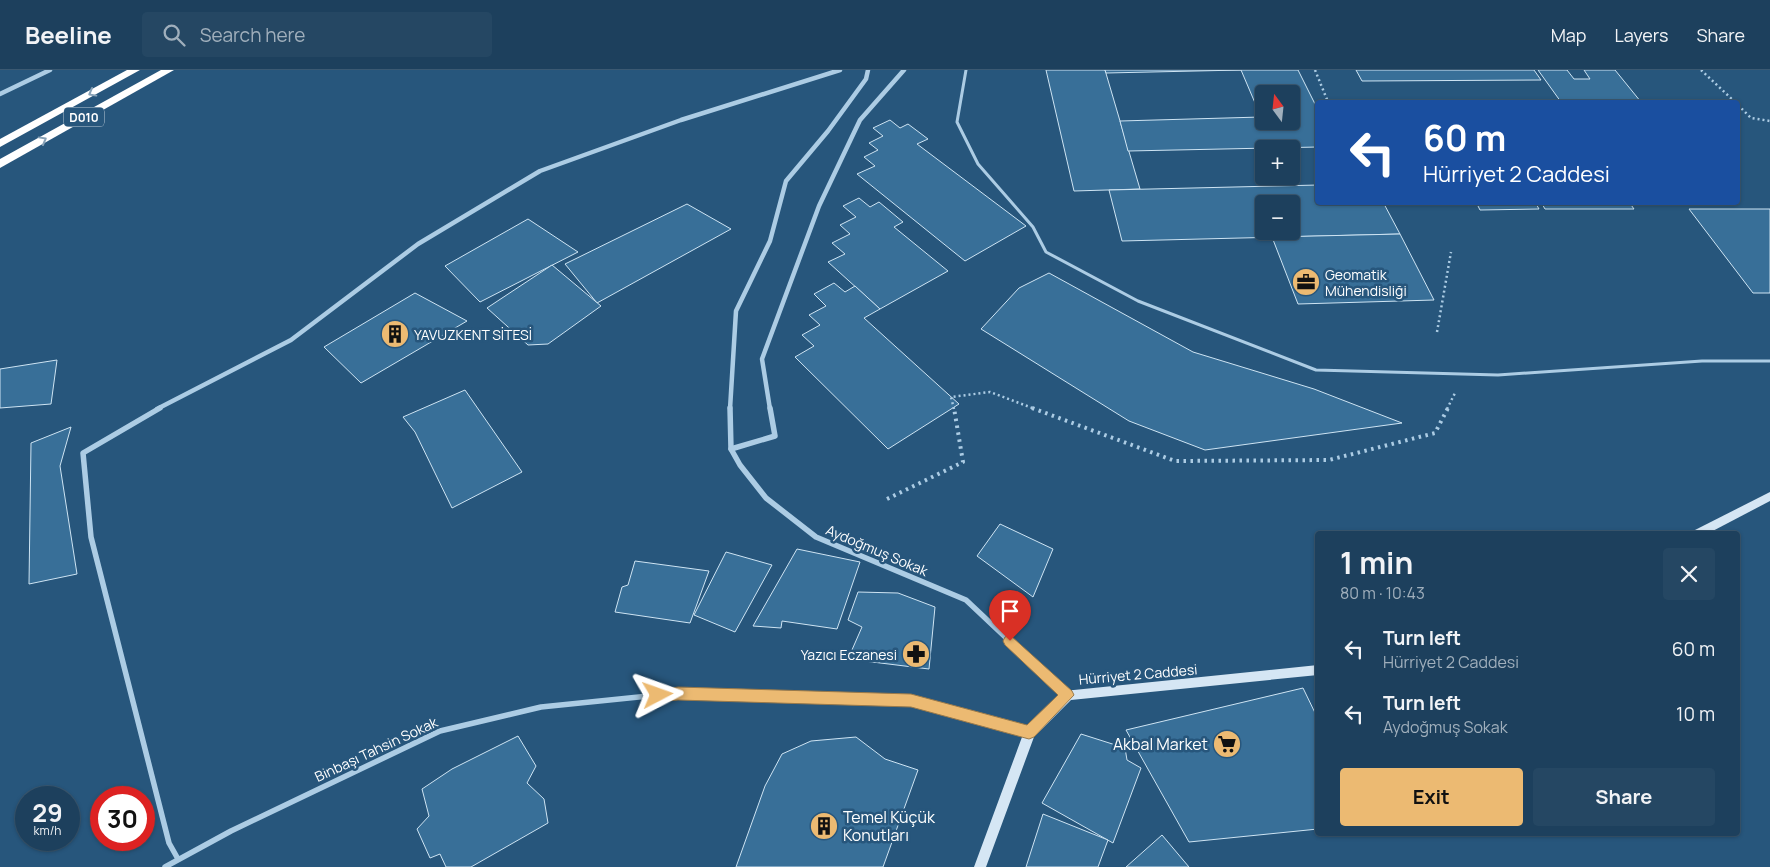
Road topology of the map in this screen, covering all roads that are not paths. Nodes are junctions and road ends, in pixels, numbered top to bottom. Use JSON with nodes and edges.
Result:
{"nodes":[{"id":1,"x":50,"y":70,"type":"edge"},
{"id":2,"x":135,"y":70,"type":"edge"},
{"id":3,"x":169,"y":70,"type":"edge"},
{"id":4,"x":840,"y":70,"type":"edge"},
{"id":5,"x":868,"y":70,"type":"edge"},
{"id":6,"x":904,"y":70,"type":"edge"},
{"id":7,"x":966,"y":70,"type":"edge"},
{"id":8,"x":0,"y":94,"type":"edge"},
{"id":9,"x":0,"y":144,"type":"edge"},
{"id":10,"x":0,"y":164,"type":"edge"},
{"id":11,"x":1770,"y":361,"type":"edge"},
{"id":12,"x":732,"y":449,"type":"junction"},
{"id":13,"x":1770,"y":496,"type":"edge"},
{"id":14,"x":1704,"y":531,"type":"edge"},
{"id":15,"x":1315,"y":670,"type":"edge"},
{"id":16,"x":1068,"y":695,"type":"junction"},
{"id":17,"x":1029,"y":733,"type":"junction"},
{"id":18,"x":178,"y":860,"type":"junction"},
{"id":19,"x":165,"y":867,"type":"edge"},
{"id":20,"x":980,"y":867,"type":"edge"}],
"edges":[{"from":1,"to":8,"type":"street"},
{"from":2,"to":9,"type":"highway","number":"D010","one_way":true},
{"from":10,"to":3,"type":"highway","number":"D010","one_way":true},
{"from":4,"to":18,"type":"street"},
{"from":5,"to":12,"type":"street","name":"Aydoğmuş Sokak"},
{"from":6,"to":12,"type":"street"},
{"from":7,"to":11,"type":"lane"},
{"from":12,"to":16,"type":"street","name":"Aydoğmuş Sokak"},
{"from":13,"to":14,"type":"street"},
{"from":15,"to":16,"type":"street","name":"Hürriyet 2 Caddesi"},
{"from":16,"to":17,"type":"street","name":"Hürriyet 2 Caddesi"},
{"from":17,"to":18,"type":"street","name":"Binbaşı Tahsin Sokak"},
{"from":17,"to":20,"type":"street","name":"Hürriyet 2 Caddesi"},
{"from":18,"to":19,"type":"street","name":"Binbaşı Tahsin Sokak"}]}
